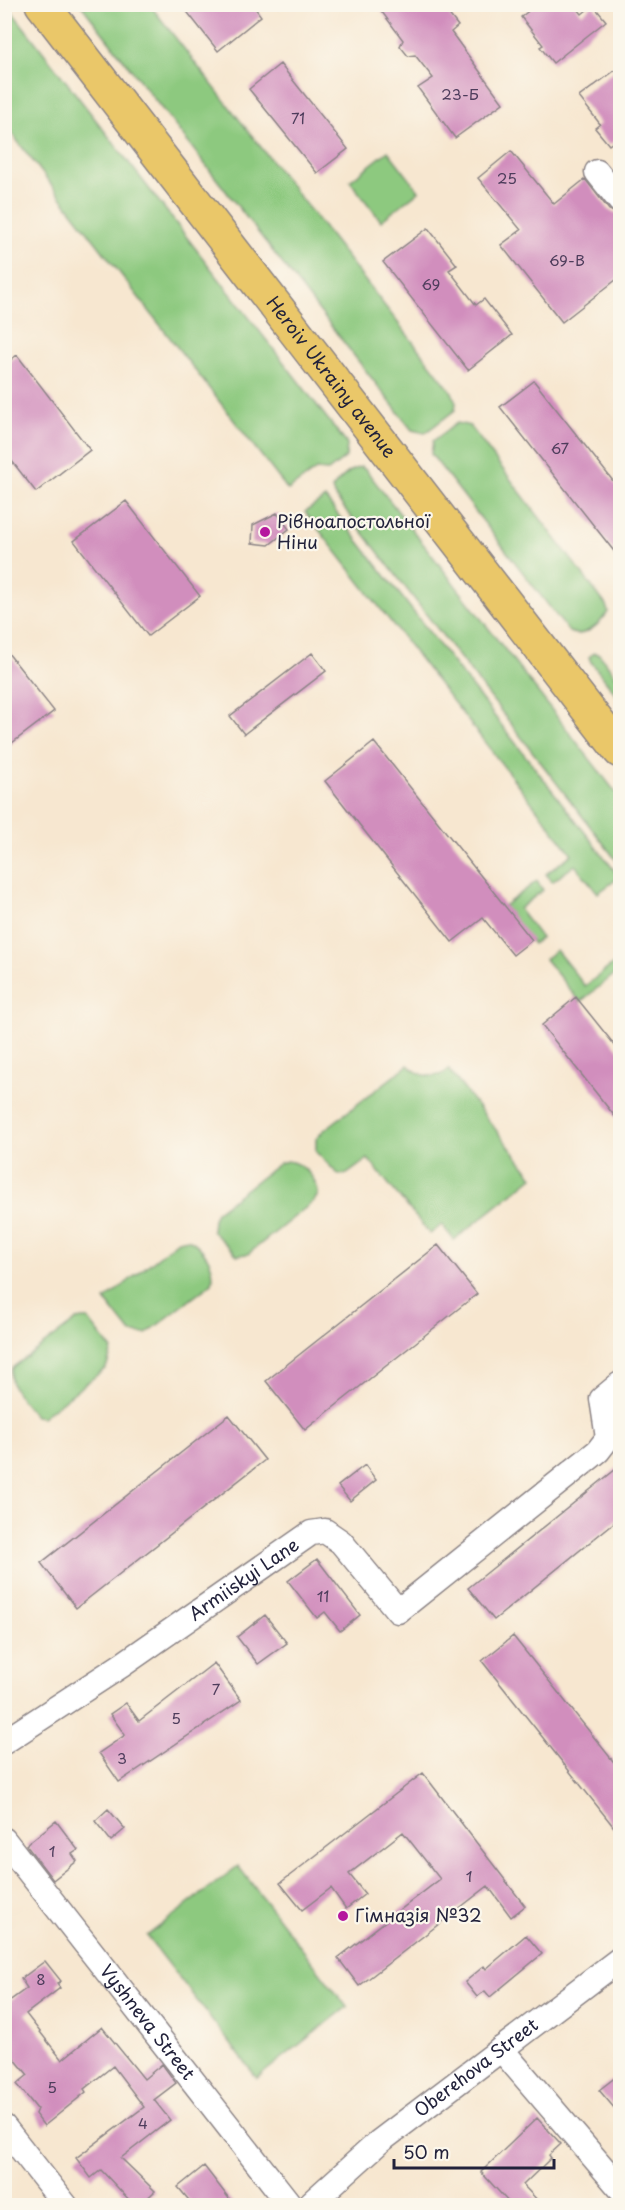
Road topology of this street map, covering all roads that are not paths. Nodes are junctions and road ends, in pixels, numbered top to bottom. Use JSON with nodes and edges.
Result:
{"nodes":[{"id":1,"x":42,"y":4,"type":"edge"},
{"id":2,"x":597,"y":172,"type":"dead end"},
{"id":3,"x":621,"y":201,"type":"edge"},
{"id":4,"x":621,"y":751,"type":"edge"},
{"id":5,"x":621,"y":1384,"type":"edge"},
{"id":6,"x":4,"y":1742,"type":"edge"},
{"id":7,"x":4,"y":1840,"type":"edge"},
{"id":8,"x":621,"y":1959,"type":"edge"},
{"id":9,"x":501,"y":2049,"type":"junction"},
{"id":10,"x":4,"y":2127,"type":"edge"},
{"id":11,"x":621,"y":2187,"type":"edge"},
{"id":12,"x":66,"y":2205,"type":"edge"},
{"id":13,"x":291,"y":2205,"type":"edge"},
{"id":14,"x":308,"y":2205,"type":"edge"}],
"edges":[{"from":1,"to":4,"type":"highway","name":"Heroiv Ukrainy avenue"},
{"from":2,"to":3,"type":"street"},
{"from":5,"to":6,"type":"street","name":"Armiiskyi Lane"},
{"from":7,"to":13,"type":"street","name":"Vyshneva Street"},
{"from":8,"to":9,"type":"street","name":"Oberehova Street"},
{"from":9,"to":11,"type":"street"},
{"from":9,"to":14,"type":"street","name":"Oberehova Street"},
{"from":10,"to":12,"type":"street"}]}
